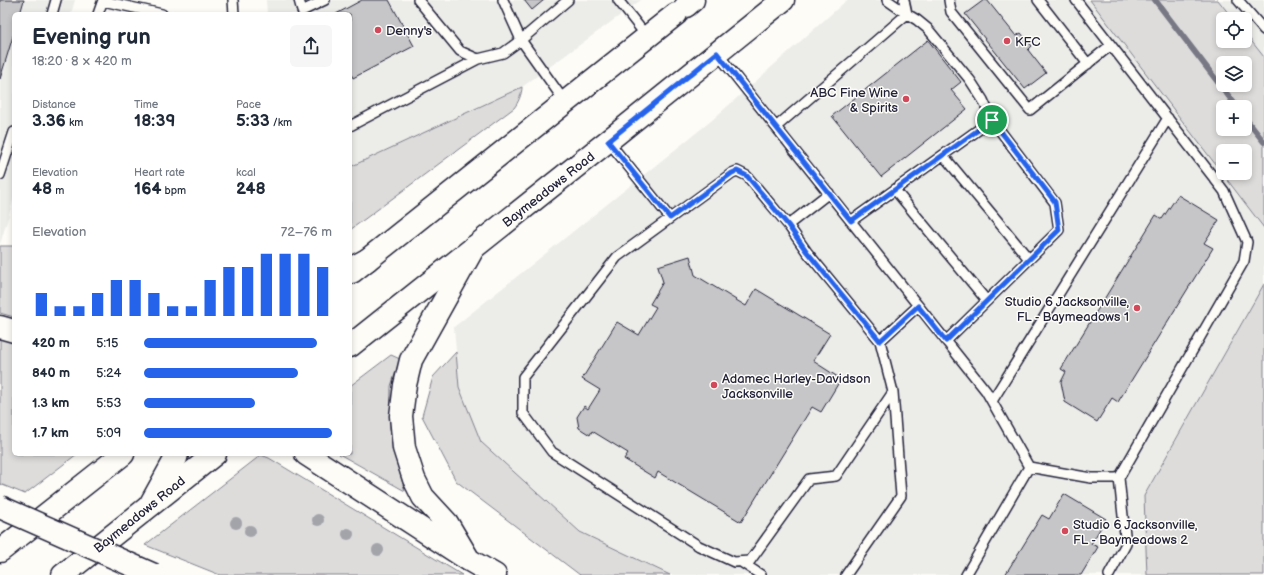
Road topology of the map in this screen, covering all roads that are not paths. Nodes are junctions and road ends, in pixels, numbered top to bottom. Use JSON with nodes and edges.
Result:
{"nodes":[{"id":1,"x":56,"y":0,"type":"edge"},
{"id":2,"x":103,"y":0,"type":"edge"},
{"id":3,"x":233,"y":0,"type":"edge"},
{"id":4,"x":299,"y":0,"type":"edge"},
{"id":5,"x":325,"y":0,"type":"edge"},
{"id":6,"x":418,"y":0,"type":"edge"},
{"id":7,"x":503,"y":0,"type":"edge"},
{"id":8,"x":568,"y":0,"type":"edge"},
{"id":9,"x":618,"y":0,"type":"edge"},
{"id":10,"x":783,"y":0,"type":"edge"},
{"id":11,"x":887,"y":0,"type":"edge"},
{"id":12,"x":904,"y":0,"type":"edge"},
{"id":13,"x":949,"y":0,"type":"edge"},
{"id":14,"x":1038,"y":0,"type":"edge"},
{"id":15,"x":1076,"y":0,"type":"edge"},
{"id":16,"x":1238,"y":0,"type":"edge"},
{"id":17,"x":685,"y":7,"type":"edge"},
{"id":18,"x":53,"y":12,"type":"edge"},
{"id":19,"x":99,"y":12,"type":"edge"},
{"id":20,"x":154,"y":12,"type":"edge"},
{"id":21,"x":234,"y":12,"type":"edge"},
{"id":22,"x":303,"y":12,"type":"edge"},
{"id":23,"x":907,"y":14,"type":"junction"},
{"id":24,"x":1264,"y":30,"type":"edge"},
{"id":25,"x":648,"y":38,"type":"junction"},
{"id":26,"x":521,"y":40,"type":"junction"},
{"id":27,"x":1111,"y":45,"type":"junction"},
{"id":28,"x":717,"y":53,"type":"junction"},
{"id":29,"x":478,"y":59,"type":"junction"},
{"id":30,"x":1088,"y":64,"type":"junction"},
{"id":31,"x":565,"y":102,"type":"junction"},
{"id":32,"x":1168,"y":118,"type":"junction"},
{"id":33,"x":992,"y":120,"type":"junction"},
{"id":34,"x":352,"y":125,"type":"edge"},
{"id":35,"x":776,"y":127,"type":"junction"},
{"id":36,"x":12,"y":138,"type":"edge"},
{"id":37,"x":608,"y":141,"type":"junction"},
{"id":38,"x":943,"y":155,"type":"junction"},
{"id":39,"x":0,"y":175,"type":"edge"},
{"id":40,"x":895,"y":190,"type":"junction"},
{"id":41,"x":829,"y":193,"type":"junction"},
{"id":42,"x":670,"y":218,"type":"junction"},
{"id":43,"x":851,"y":221,"type":"junction"},
{"id":44,"x":788,"y":225,"type":"junction"},
{"id":45,"x":474,"y":247,"type":"junction"},
{"id":46,"x":1029,"y":259,"type":"junction"},
{"id":47,"x":359,"y":264,"type":"edge"},
{"id":48,"x":352,"y":272,"type":"edge"},
{"id":49,"x":987,"y":301,"type":"junction"},
{"id":50,"x":918,"y":306,"type":"junction"},
{"id":51,"x":0,"y":327,"type":"edge"},
{"id":52,"x":12,"y":330,"type":"edge"},
{"id":53,"x":880,"y":341,"type":"junction"},
{"id":54,"x":946,"y":341,"type":"junction"},
{"id":55,"x":352,"y":344,"type":"edge"},
{"id":56,"x":893,"y":392,"type":"junction"},
{"id":57,"x":992,"y":401,"type":"junction"},
{"id":58,"x":120,"y":456,"type":"edge"},
{"id":59,"x":176,"y":456,"type":"edge"},
{"id":60,"x":211,"y":456,"type":"edge"},
{"id":61,"x":309,"y":456,"type":"edge"},
{"id":62,"x":1029,"y":467,"type":"junction"},
{"id":63,"x":1119,"y":478,"type":"junction"},
{"id":64,"x":150,"y":505,"type":"junction"},
{"id":65,"x":0,"y":508,"type":"edge"},
{"id":66,"x":0,"y":551,"type":"edge"},
{"id":67,"x":469,"y":560,"type":"junction"},
{"id":68,"x":741,"y":562,"type":"junction"},
{"id":69,"x":64,"y":575,"type":"edge"},
{"id":70,"x":154,"y":575,"type":"edge"},
{"id":71,"x":495,"y":575,"type":"edge"},
{"id":72,"x":761,"y":575,"type":"edge"},
{"id":73,"x":846,"y":575,"type":"edge"},
{"id":74,"x":966,"y":575,"type":"edge"},
{"id":75,"x":1109,"y":575,"type":"edge"}],
"edges":[{"from":1,"to":18,"type":"lane"},
{"from":2,"to":19,"type":"lane"},
{"from":2,"to":20,"type":"lane"},
{"from":3,"to":21,"type":"lane"},
{"from":4,"to":22,"type":"lane"},
{"from":5,"to":22,"type":"lane"},
{"from":6,"to":29,"type":"lane"},
{"from":7,"to":26,"type":"lane"},
{"from":8,"to":26,"type":"lane"},
{"from":9,"to":25,"type":"lane"},
{"from":10,"to":28,"type":"main road","name":"Baymeadows Road"},
{"from":11,"to":23,"type":"lane"},
{"from":12,"to":23,"type":"lane"},
{"from":13,"to":30,"type":"lane"},
{"from":14,"to":30,"type":"lane"},
{"from":15,"to":27,"type":"lane"},
{"from":16,"to":24,"type":"lane"},
{"from":17,"to":25,"type":"main road"},
{"from":23,"to":33,"type":"lane"},
{"from":23,"to":35,"type":"lane"},
{"from":25,"to":31,"type":"main road"},
{"from":26,"to":29,"type":"lane"},
{"from":26,"to":31,"type":"lane"},
{"from":27,"to":30,"type":"lane"},
{"from":27,"to":32,"type":"lane"},
{"from":28,"to":35,"type":"lane"},
{"from":28,"to":37,"type":"main road","name":"Baymeadows Road"},
{"from":29,"to":34,"type":"lane"},
{"from":31,"to":47,"type":"main road"},
{"from":32,"to":57,"type":"lane"},
{"from":32,"to":63,"type":"lane"},
{"from":33,"to":38,"type":"lane"},
{"from":33,"to":46,"type":"lane"},
{"from":35,"to":41,"type":"lane"},
{"from":36,"to":39,"type":"lane"},
{"from":37,"to":42,"type":"lane"},
{"from":37,"to":45,"type":"main road","name":"Baymeadows Road"},
{"from":38,"to":40,"type":"lane"},
{"from":38,"to":46,"type":"lane"},
{"from":40,"to":43,"type":"lane"},
{"from":40,"to":49,"type":"lane"},
{"from":41,"to":43,"type":"lane"},
{"from":41,"to":44,"type":"lane"},
{"from":42,"to":44,"type":"lane"},
{"from":42,"to":68,"type":"lane"},
{"from":43,"to":50,"type":"lane"},
{"from":44,"to":53,"type":"lane"},
{"from":45,"to":55,"type":"main road","name":"Baymeadows Road"},
{"from":45,"to":67,"type":"main road"},
{"from":46,"to":49,"type":"lane"},
{"from":47,"to":48,"type":"main road"},
{"from":49,"to":54,"type":"lane"},
{"from":50,"to":53,"type":"lane"},
{"from":50,"to":54,"type":"lane"},
{"from":51,"to":52,"type":"main road"},
{"from":53,"to":56,"type":"lane"},
{"from":54,"to":57,"type":"lane"},
{"from":56,"to":68,"type":"lane"},
{"from":56,"to":73,"type":"lane"},
{"from":57,"to":62,"type":"lane"},
{"from":58,"to":66,"type":"main road"},
{"from":59,"to":64,"type":"main road"},
{"from":60,"to":64,"type":"main road","name":"Baymeadows Road"},
{"from":61,"to":67,"type":"main road"},
{"from":62,"to":63,"type":"lane"},
{"from":62,"to":74,"type":"lane"},
{"from":63,"to":75,"type":"lane"},
{"from":64,"to":69,"type":"main road","name":"Baymeadows Road"},
{"from":65,"to":70,"type":"main road","bridge":true},
{"from":67,"to":71,"type":"main road"},
{"from":68,"to":72,"type":"lane"}]}
